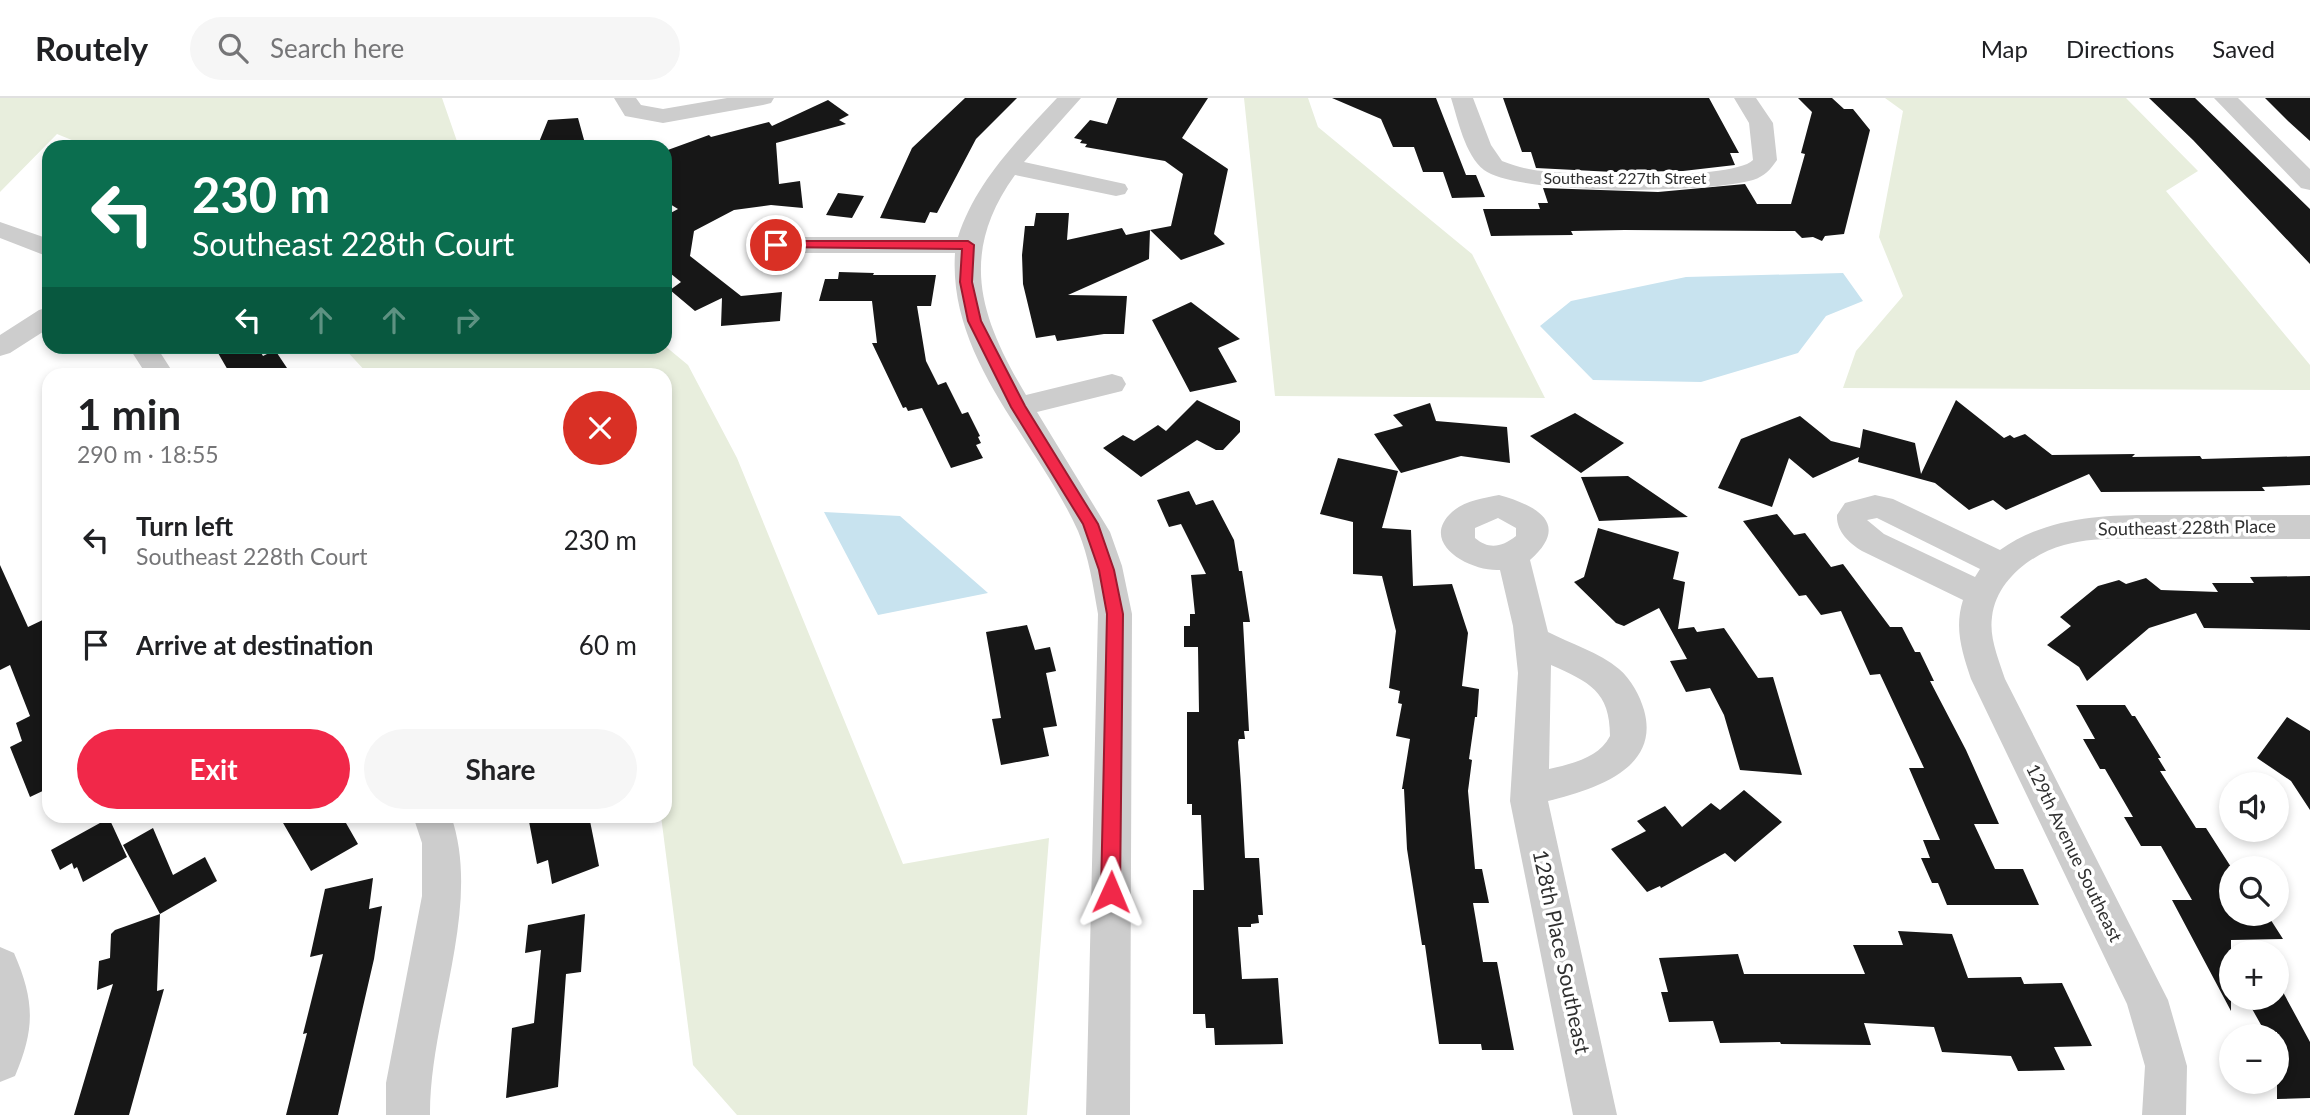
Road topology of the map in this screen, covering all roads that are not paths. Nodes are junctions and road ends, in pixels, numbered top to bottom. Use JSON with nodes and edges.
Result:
{"nodes":[{"id":1,"x":763,"y":98,"type":"edge"},
{"id":2,"x":1070,"y":98,"type":"edge"},
{"id":3,"x":1462,"y":98,"type":"edge"},
{"id":4,"x":1745,"y":98,"type":"edge"},
{"id":5,"x":2225,"y":98,"type":"edge"},
{"id":6,"x":626,"y":113,"type":"edge"},
{"id":7,"x":679,"y":114,"type":"junction"},
{"id":8,"x":1008,"y":166,"type":"junction"},
{"id":9,"x":2310,"y":183,"type":"edge"},
{"id":10,"x":1116,"y":189,"type":"dead end"},
{"id":11,"x":0,"y":230,"type":"edge"},
{"id":12,"x":42,"y":245,"type":"edge"},
{"id":13,"x":776,"y":245,"type":"dead end"},
{"id":14,"x":968,"y":245,"type":"junction"},
{"id":15,"x":42,"y":320,"type":"edge"},
{"id":16,"x":0,"y":347,"type":"edge"},
{"id":17,"x":1112,"y":384,"type":"dead end"},
{"id":18,"x":1018,"y":407,"type":"junction"},
{"id":19,"x":2310,"y":527,"type":"edge"},
{"id":20,"x":1511,"y":555,"type":"dead end"},
{"id":21,"x":1992,"y":579,"type":"joint"},
{"id":22,"x":1532,"y":640,"type":"junction"},
{"id":23,"x":1530,"y":789,"type":"junction"},
{"id":24,"x":437,"y":829,"type":"edge"},
{"id":25,"x":0,"y":967,"type":"edge"},
{"id":26,"x":0,"y":1061,"type":"edge"},
{"id":27,"x":408,"y":1115,"type":"edge"},
{"id":28,"x":1108,"y":1115,"type":"edge"},
{"id":29,"x":1595,"y":1115,"type":"edge"},
{"id":30,"x":2164,"y":1115,"type":"edge"}],
"edges":[{"from":1,"to":7,"type":"street"},
{"from":2,"to":8,"type":"street"},
{"from":3,"to":4,"type":"street","name":"Southeast 227th Street"},
{"from":5,"to":9,"type":"street"},
{"from":6,"to":7,"type":"street"},
{"from":6,"to":7,"type":"street"},
{"from":8,"to":10,"type":"street"},
{"from":8,"to":14,"type":"street"},
{"from":11,"to":12,"type":"street"},
{"from":13,"to":14,"type":"street"},
{"from":14,"to":18,"type":"street"},
{"from":15,"to":16,"type":"street"},
{"from":17,"to":18,"type":"street"},
{"from":18,"to":28,"type":"street"},
{"from":19,"to":21,"type":"street","name":"Southeast 228th Place"},
{"from":20,"to":22,"type":"street","name":"128th Place Southeast"},
{"from":21,"to":30,"type":"street","name":"129th Avenue Southeast"},
{"from":22,"to":23,"type":"street","name":"128th Place Southeast"},
{"from":22,"to":23,"type":"street"},
{"from":23,"to":29,"type":"street","name":"128th Place Southeast"},
{"from":24,"to":27,"type":"street"},
{"from":25,"to":26,"type":"street"}]}
